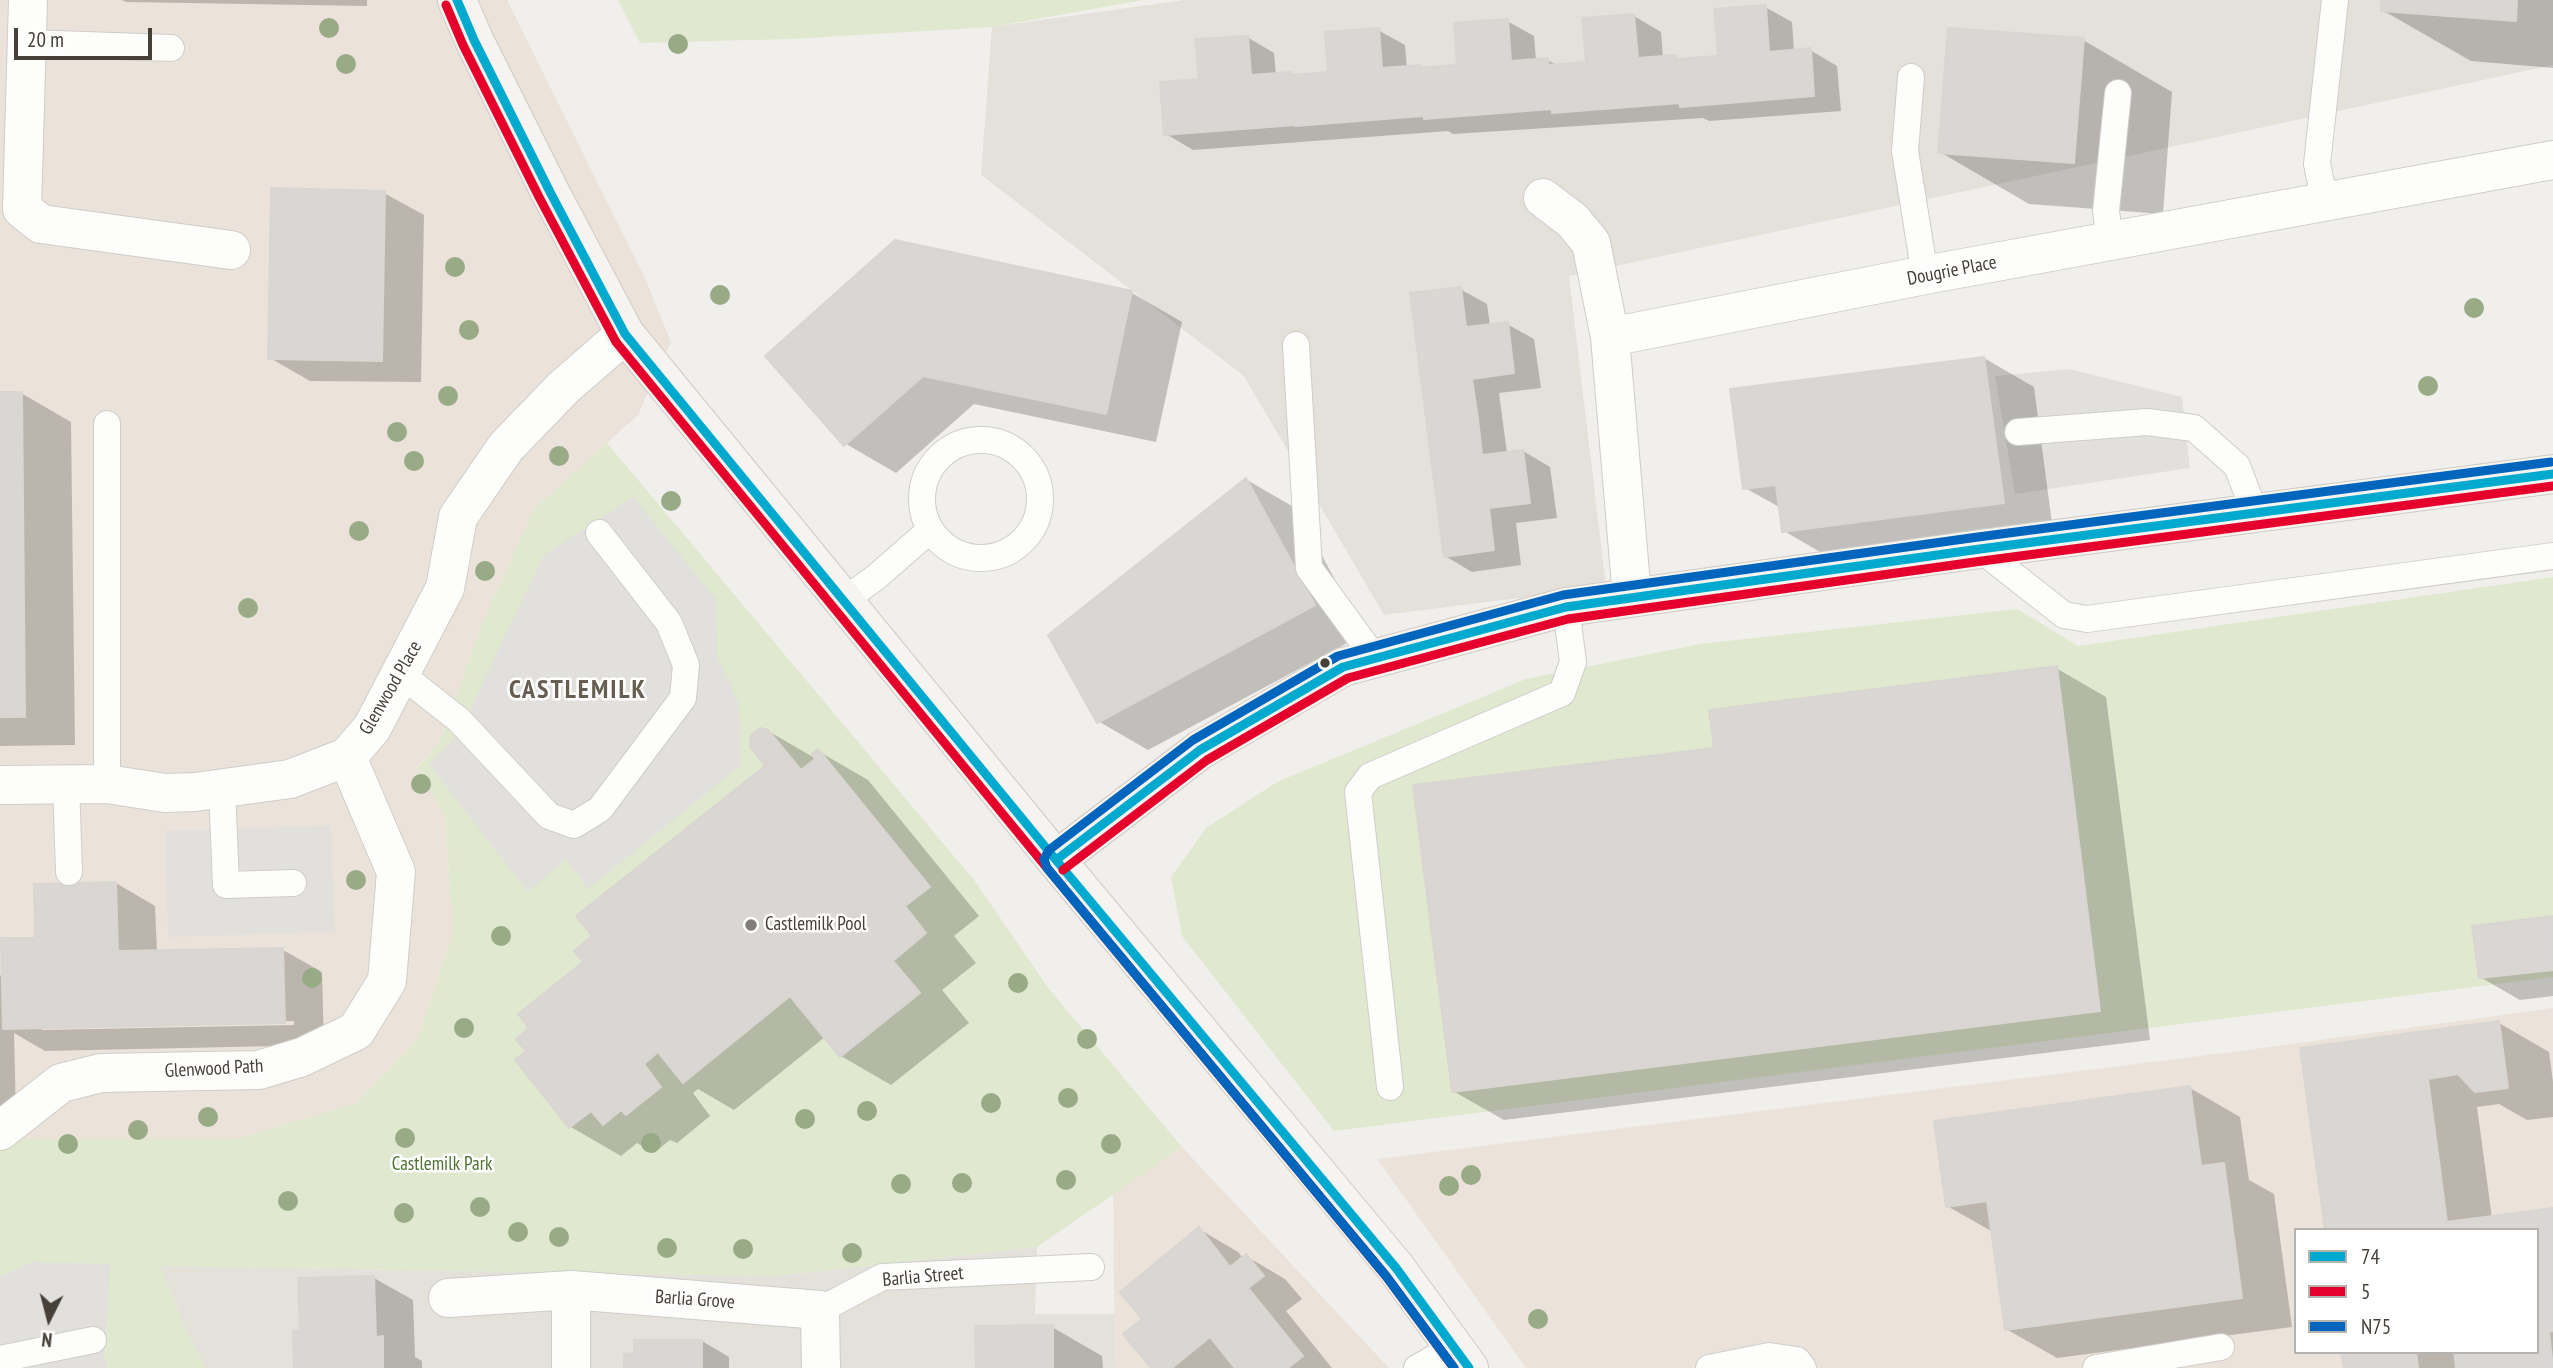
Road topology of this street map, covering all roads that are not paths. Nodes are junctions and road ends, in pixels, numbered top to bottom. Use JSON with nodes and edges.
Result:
{"nodes":[{"id":1,"x":28,"y":0,"type":"edge"},
{"id":2,"x":457,"y":0,"type":"edge"},
{"id":3,"x":2335,"y":0,"type":"edge"},
{"id":4,"x":27,"y":43,"type":"junction"},
{"id":5,"x":170,"y":48,"type":"dead end"},
{"id":6,"x":1911,"y":77,"type":"dead end"},
{"id":7,"x":2118,"y":93,"type":"dead end"},
{"id":8,"x":2553,"y":160,"type":"edge"},
{"id":9,"x":1543,"y":198,"type":"dead end"},
{"id":10,"x":2325,"y":202,"type":"junction"},
{"id":11,"x":2110,"y":242,"type":"junction"},
{"id":12,"x":231,"y":250,"type":"dead end"},
{"id":13,"x":1925,"y":275,"type":"junction"},
{"id":14,"x":625,"y":334,"type":"junction"},
{"id":15,"x":1610,"y":337,"type":"junction"},
{"id":16,"x":1296,"y":345,"type":"dead end"},
{"id":17,"x":107,"y":424,"type":"dead end"},
{"id":18,"x":2018,"y":432,"type":"dead end"},
{"id":19,"x":2553,"y":474,"type":"edge"},
{"id":20,"x":2255,"y":513,"type":"junction"},
{"id":21,"x":929,"y":531,"type":"junction"},
{"id":22,"x":599,"y":533,"type":"dead end"},
{"id":23,"x":1980,"y":549,"type":"junction"},
{"id":24,"x":2553,"y":556,"type":"edge"},
{"id":25,"x":1632,"y":597,"type":"junction"},
{"id":26,"x":843,"y":601,"type":"junction"},
{"id":27,"x":1566,"y":607,"type":"junction"},
{"id":28,"x":1376,"y":660,"type":"junction"},
{"id":29,"x":401,"y":675,"type":"junction"},
{"id":30,"x":347,"y":757,"type":"junction"},
{"id":31,"x":66,"y":784,"type":"junction"},
{"id":32,"x":107,"y":784,"type":"junction"},
{"id":33,"x":0,"y":785,"type":"edge"},
{"id":34,"x":222,"y":788,"type":"junction"},
{"id":35,"x":1056,"y":860,"type":"junction"},
{"id":36,"x":69,"y":872,"type":"dead end"},
{"id":37,"x":293,"y":883,"type":"dead end"},
{"id":38,"x":1390,"y":1087,"type":"dead end"},
{"id":39,"x":0,"y":1131,"type":"edge"},
{"id":40,"x":1091,"y":1267,"type":"dead end"},
{"id":41,"x":571,"y":1290,"type":"junction"},
{"id":42,"x":448,"y":1298,"type":"dead end"},
{"id":43,"x":820,"y":1310,"type":"junction"},
{"id":44,"x":93,"y":1340,"type":"dead end"},
{"id":45,"x":2221,"y":1347,"type":"dead end"},
{"id":46,"x":1462,"y":1357,"type":"edge"},
{"id":47,"x":0,"y":1359,"type":"edge"},
{"id":48,"x":571,"y":1368,"type":"edge"},
{"id":49,"x":821,"y":1368,"type":"edge"},
{"id":50,"x":1417,"y":1368,"type":"edge"},
{"id":51,"x":1709,"y":1368,"type":"edge"},
{"id":52,"x":1802,"y":1368,"type":"edge"},
{"id":53,"x":2096,"y":1368,"type":"edge"}],
"edges":[{"from":1,"to":4,"type":"street"},
{"from":2,"to":14,"type":"street"},
{"from":3,"to":10,"type":"lane"},
{"from":4,"to":5,"type":"lane"},
{"from":4,"to":12,"type":"street"},
{"from":6,"to":13,"type":"lane"},
{"from":7,"to":11,"type":"lane"},
{"from":8,"to":10,"type":"street","name":"Dougrie Place"},
{"from":9,"to":15,"type":"street"},
{"from":10,"to":11,"type":"street","name":"Dougrie Place"},
{"from":11,"to":13,"type":"street","name":"Dougrie Place"},
{"from":13,"to":15,"type":"street","name":"Dougrie Place"},
{"from":14,"to":26,"type":"street"},
{"from":14,"to":29,"type":"street","name":"Glenwood Place"},
{"from":15,"to":25,"type":"street"},
{"from":16,"to":28,"type":"lane"},
{"from":17,"to":32,"type":"lane"},
{"from":18,"to":20,"type":"lane"},
{"from":19,"to":20,"type":"street"},
{"from":20,"to":23,"type":"street"},
{"from":21,"to":21,"type":"lane"},
{"from":21,"to":26,"type":"lane"},
{"from":22,"to":29,"type":"lane"},
{"from":23,"to":24,"type":"lane"},
{"from":23,"to":25,"type":"street"},
{"from":25,"to":27,"type":"street"},
{"from":26,"to":35,"type":"street"},
{"from":27,"to":28,"type":"street"},
{"from":27,"to":38,"type":"lane"},
{"from":28,"to":35,"type":"street"},
{"from":29,"to":30,"type":"street","name":"Glenwood Place"},
{"from":30,"to":34,"type":"street","name":"Glenwood Place"},
{"from":30,"to":39,"type":"street","name":"Glenwood Path"},
{"from":31,"to":32,"type":"street","name":"Glenwood Place"},
{"from":31,"to":33,"type":"street","name":"Glenwood Place"},
{"from":31,"to":36,"type":"lane"},
{"from":32,"to":34,"type":"street","name":"Glenwood Place"},
{"from":34,"to":37,"type":"lane"},
{"from":35,"to":46,"type":"street"},
{"from":40,"to":43,"type":"lane","name":"Barlia Street"},
{"from":41,"to":42,"type":"street","name":"Barlia Grove"},
{"from":41,"to":43,"type":"street","name":"Barlia Grove"},
{"from":41,"to":48,"type":"street"},
{"from":43,"to":49,"type":"street"},
{"from":44,"to":47,"type":"lane"},
{"from":45,"to":53,"type":"lane"},
{"from":46,"to":50,"type":"lane"},
{"from":51,"to":52,"type":"lane"}]}
